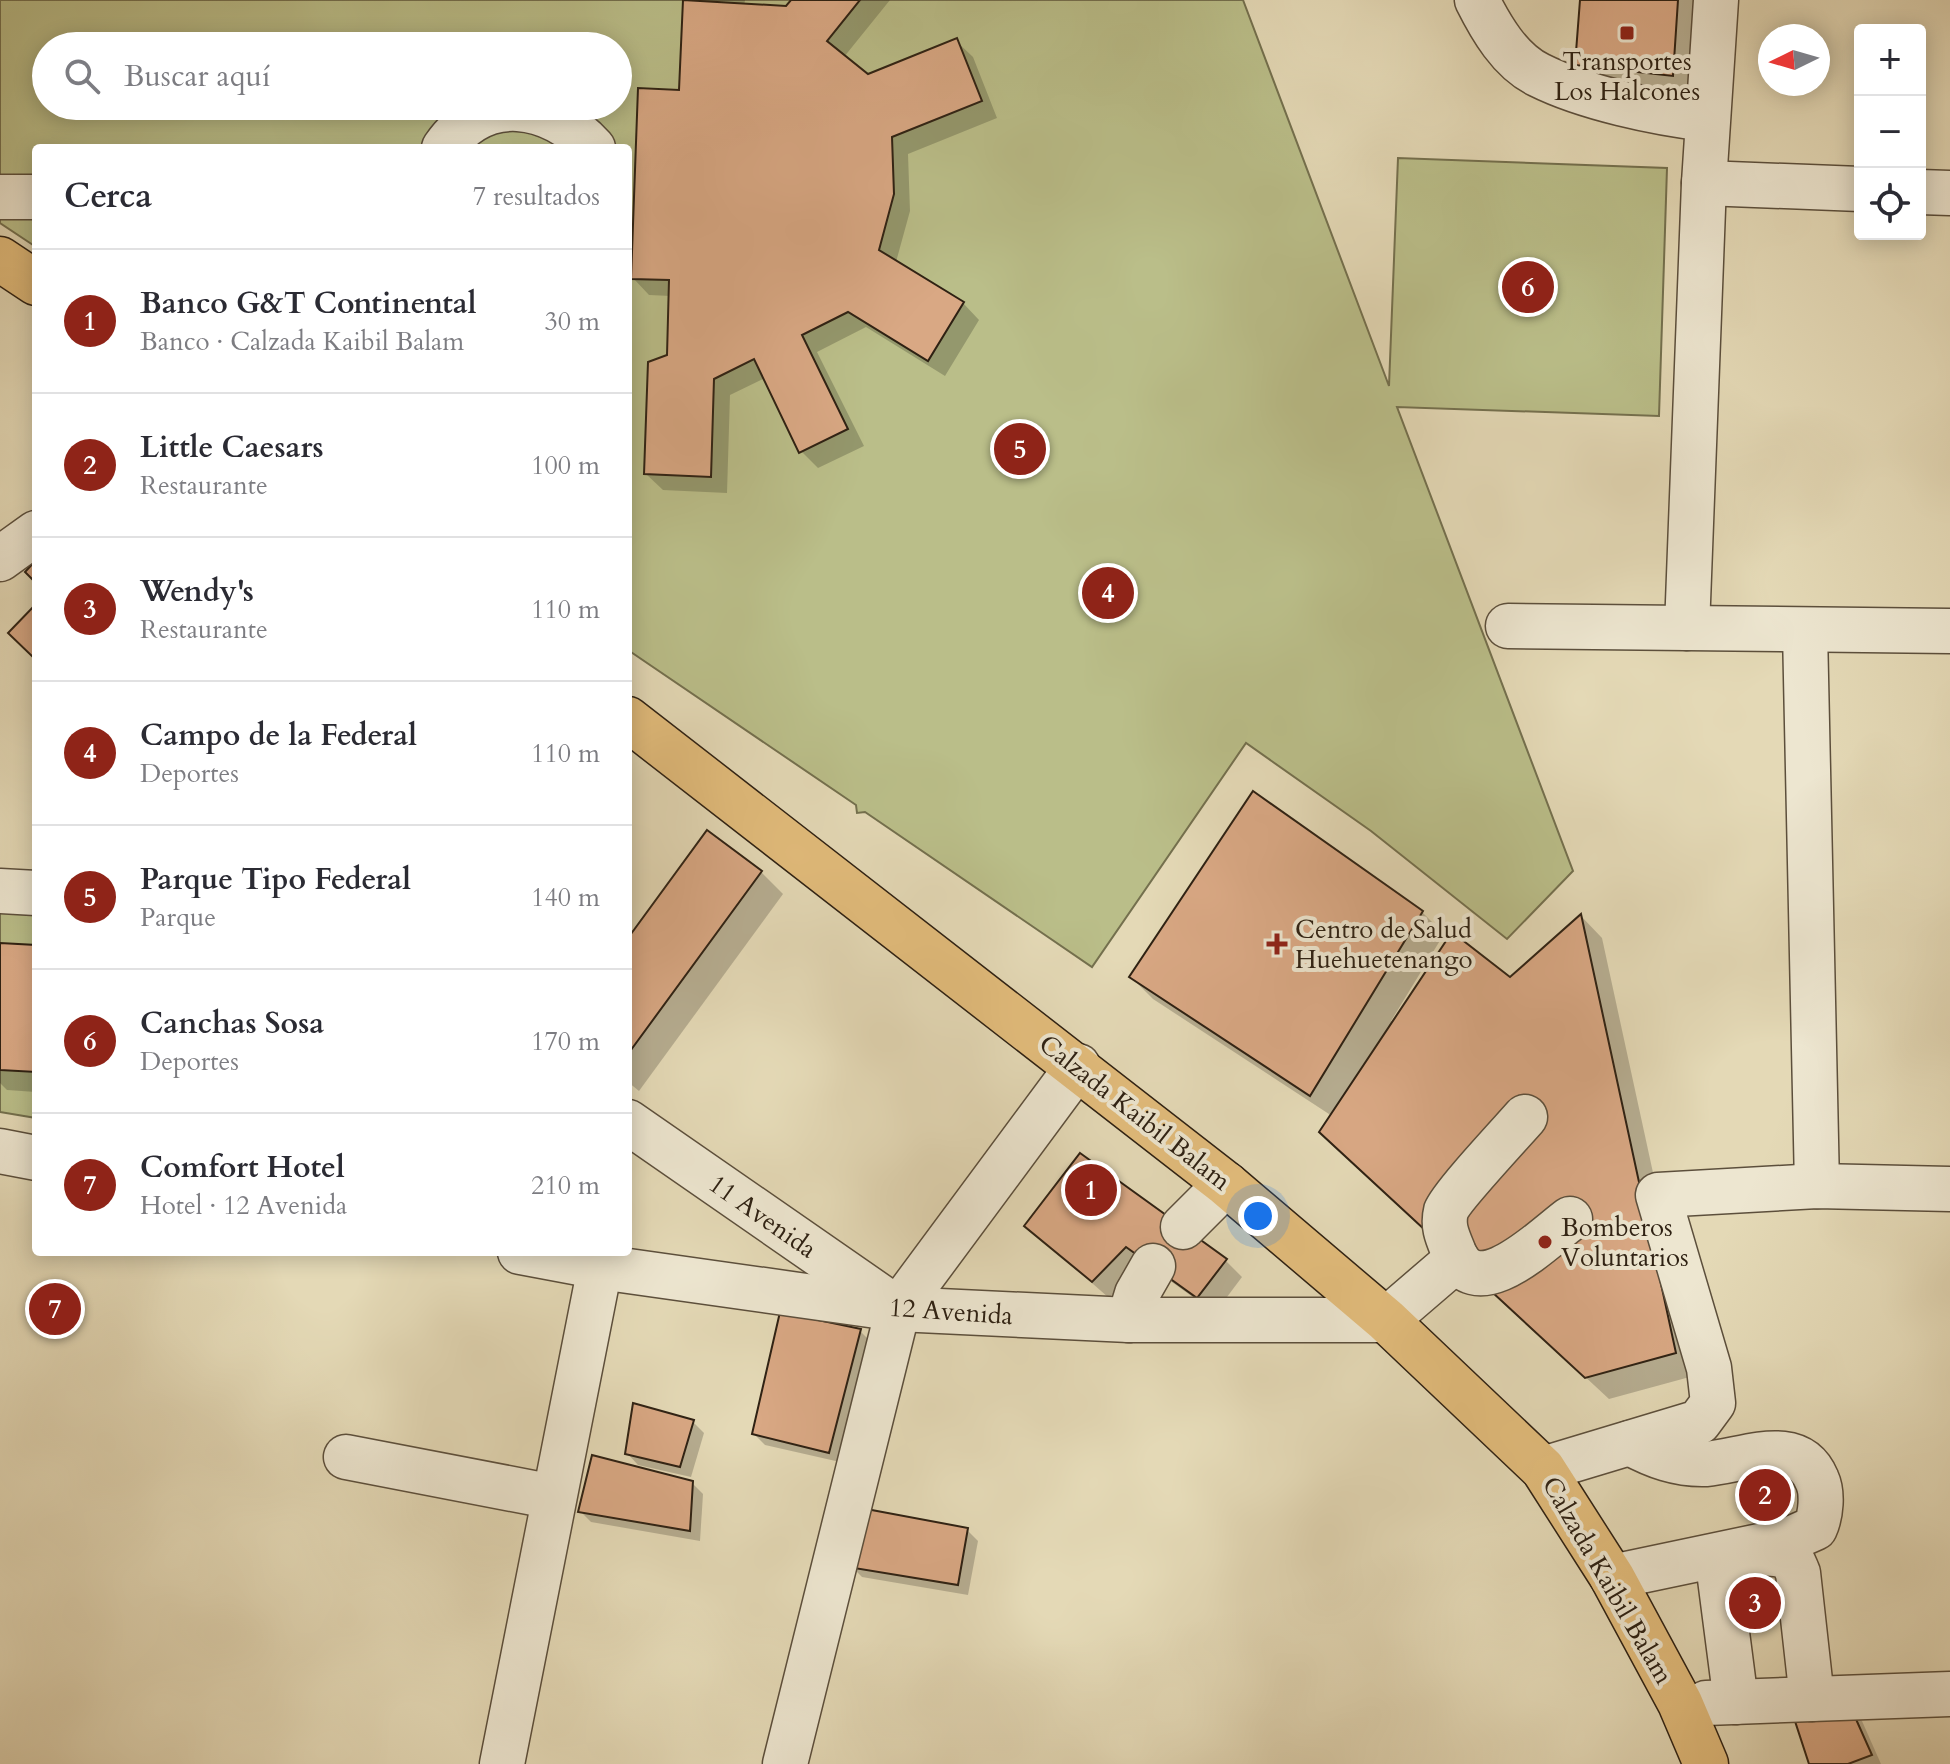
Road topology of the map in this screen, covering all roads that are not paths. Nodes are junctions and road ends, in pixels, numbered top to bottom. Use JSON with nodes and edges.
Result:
{"nodes":[{"id":1,"x":1477,"y":0,"type":"edge"},
{"id":2,"x":1716,"y":0,"type":"edge"},
{"id":3,"x":1707,"y":119,"type":"junction"},
{"id":4,"x":475,"y":120,"type":"edge"},
{"id":5,"x":561,"y":120,"type":"edge"},
{"id":6,"x":448,"y":144,"type":"edge"},
{"id":7,"x":589,"y":144,"type":"edge"},
{"id":8,"x":1704,"y":183,"type":"junction"},
{"id":9,"x":1854,"y":189,"type":"edge"},
{"id":10,"x":1926,"y":192,"type":"edge"},
{"id":11,"x":1950,"y":193,"type":"edge"},
{"id":12,"x":0,"y":197,"type":"edge"},
{"id":13,"x":32,"y":197,"type":"edge"},
{"id":14,"x":0,"y":259,"type":"edge"},
{"id":15,"x":32,"y":280,"type":"edge"},
{"id":16,"x":32,"y":536,"type":"edge"},
{"id":17,"x":0,"y":559,"type":"edge"},
{"id":18,"x":1508,"y":626,"type":"dead end"},
{"id":19,"x":1687,"y":628,"type":"junction"},
{"id":20,"x":1805,"y":631,"type":"junction"},
{"id":21,"x":1950,"y":631,"type":"edge"},
{"id":22,"x":632,"y":722,"type":"edge"},
{"id":23,"x":0,"y":891,"type":"edge"},
{"id":24,"x":32,"y":893,"type":"edge"},
{"id":25,"x":1078,"y":1066,"type":"junction"},
{"id":26,"x":1525,"y":1117,"type":"dead end"},
{"id":27,"x":632,"y":1125,"type":"edge"},
{"id":28,"x":0,"y":1151,"type":"edge"},
{"id":29,"x":32,"y":1157,"type":"edge"},
{"id":30,"x":1226,"y":1184,"type":"junction"},
{"id":31,"x":1817,"y":1186,"type":"junction"},
{"id":32,"x":1950,"y":1189,"type":"edge"},
{"id":33,"x":1570,"y":1219,"type":"dead end"},
{"id":34,"x":1183,"y":1227,"type":"dead end"},
{"id":35,"x":541,"y":1256,"type":"edge"},
{"id":36,"x":1457,"y":1259,"type":"junction"},
{"id":37,"x":1153,"y":1266,"type":"dead end"},
{"id":38,"x":600,"y":1267,"type":"junction"},
{"id":39,"x":898,"y":1309,"type":"junction"},
{"id":40,"x":1129,"y":1320,"type":"junction"},
{"id":41,"x":1386,"y":1320,"type":"junction"},
{"id":42,"x":1630,"y":1443,"type":"junction"},
{"id":43,"x":346,"y":1457,"type":"dead end"},
{"id":44,"x":1543,"y":1469,"type":"junction"},
{"id":45,"x":554,"y":1497,"type":"junction"},
{"id":46,"x":1612,"y":1577,"type":"junction"},
{"id":47,"x":1950,"y":1694,"type":"edge"},
{"id":48,"x":1812,"y":1699,"type":"junction"},
{"id":49,"x":1736,"y":1702,"type":"junction"},
{"id":50,"x":1680,"y":1703,"type":"junction"},
{"id":51,"x":502,"y":1764,"type":"edge"},
{"id":52,"x":785,"y":1764,"type":"edge"},
{"id":53,"x":1706,"y":1764,"type":"edge"}],
"edges":[{"from":1,"to":3,"type":"street"},
{"from":2,"to":3,"type":"street"},
{"from":3,"to":8,"type":"street"},
{"from":4,"to":6,"type":"street"},
{"from":5,"to":7,"type":"street"},
{"from":8,"to":9,"type":"street"},
{"from":8,"to":19,"type":"street"},
{"from":10,"to":11,"type":"street"},
{"from":12,"to":13,"type":"street"},
{"from":14,"to":15,"type":"main road"},
{"from":16,"to":17,"type":"street"},
{"from":18,"to":19,"type":"street"},
{"from":19,"to":20,"type":"street"},
{"from":20,"to":21,"type":"street"},
{"from":20,"to":31,"type":"street"},
{"from":22,"to":25,"type":"main road","name":"Calzada Kaibil Balam"},
{"from":23,"to":24,"type":"street"},
{"from":25,"to":30,"type":"main road","name":"Calzada Kaibil Balam"},
{"from":25,"to":39,"type":"street"},
{"from":26,"to":36,"type":"street"},
{"from":27,"to":39,"type":"street","name":"11 Avenida"},
{"from":28,"to":29,"type":"street"},
{"from":30,"to":34,"type":"street"},
{"from":30,"to":41,"type":"main road","name":"Calzada Kaibil Balam"},
{"from":31,"to":32,"type":"street"},
{"from":31,"to":42,"type":"street"},
{"from":33,"to":36,"type":"street"},
{"from":35,"to":38,"type":"street","name":"12 Avenida"},
{"from":36,"to":41,"type":"street"},
{"from":37,"to":40,"type":"street"},
{"from":38,"to":39,"type":"street","name":"12 Avenida"},
{"from":38,"to":45,"type":"street"},
{"from":39,"to":40,"type":"street","name":"12 Avenida"},
{"from":39,"to":52,"type":"street"},
{"from":40,"to":41,"type":"street","name":"12 Avenida"},
{"from":41,"to":44,"type":"main road","name":"Calzada Kaibil Balam"},
{"from":42,"to":44,"type":"street"},
{"from":42,"to":46,"type":"street"},
{"from":43,"to":45,"type":"street"},
{"from":44,"to":46,"type":"main road","name":"Calzada Kaibil Balam"},
{"from":45,"to":51,"type":"street"},
{"from":46,"to":50,"type":"main road","name":"Calzada Kaibil Balam"},
{"from":47,"to":48,"type":"street"},
{"from":48,"to":49,"type":"street"},
{"from":48,"to":49,"type":"street"},
{"from":49,"to":50,"type":"street"},
{"from":50,"to":53,"type":"main road","name":"Calzada Kaibil Balam"}]}
